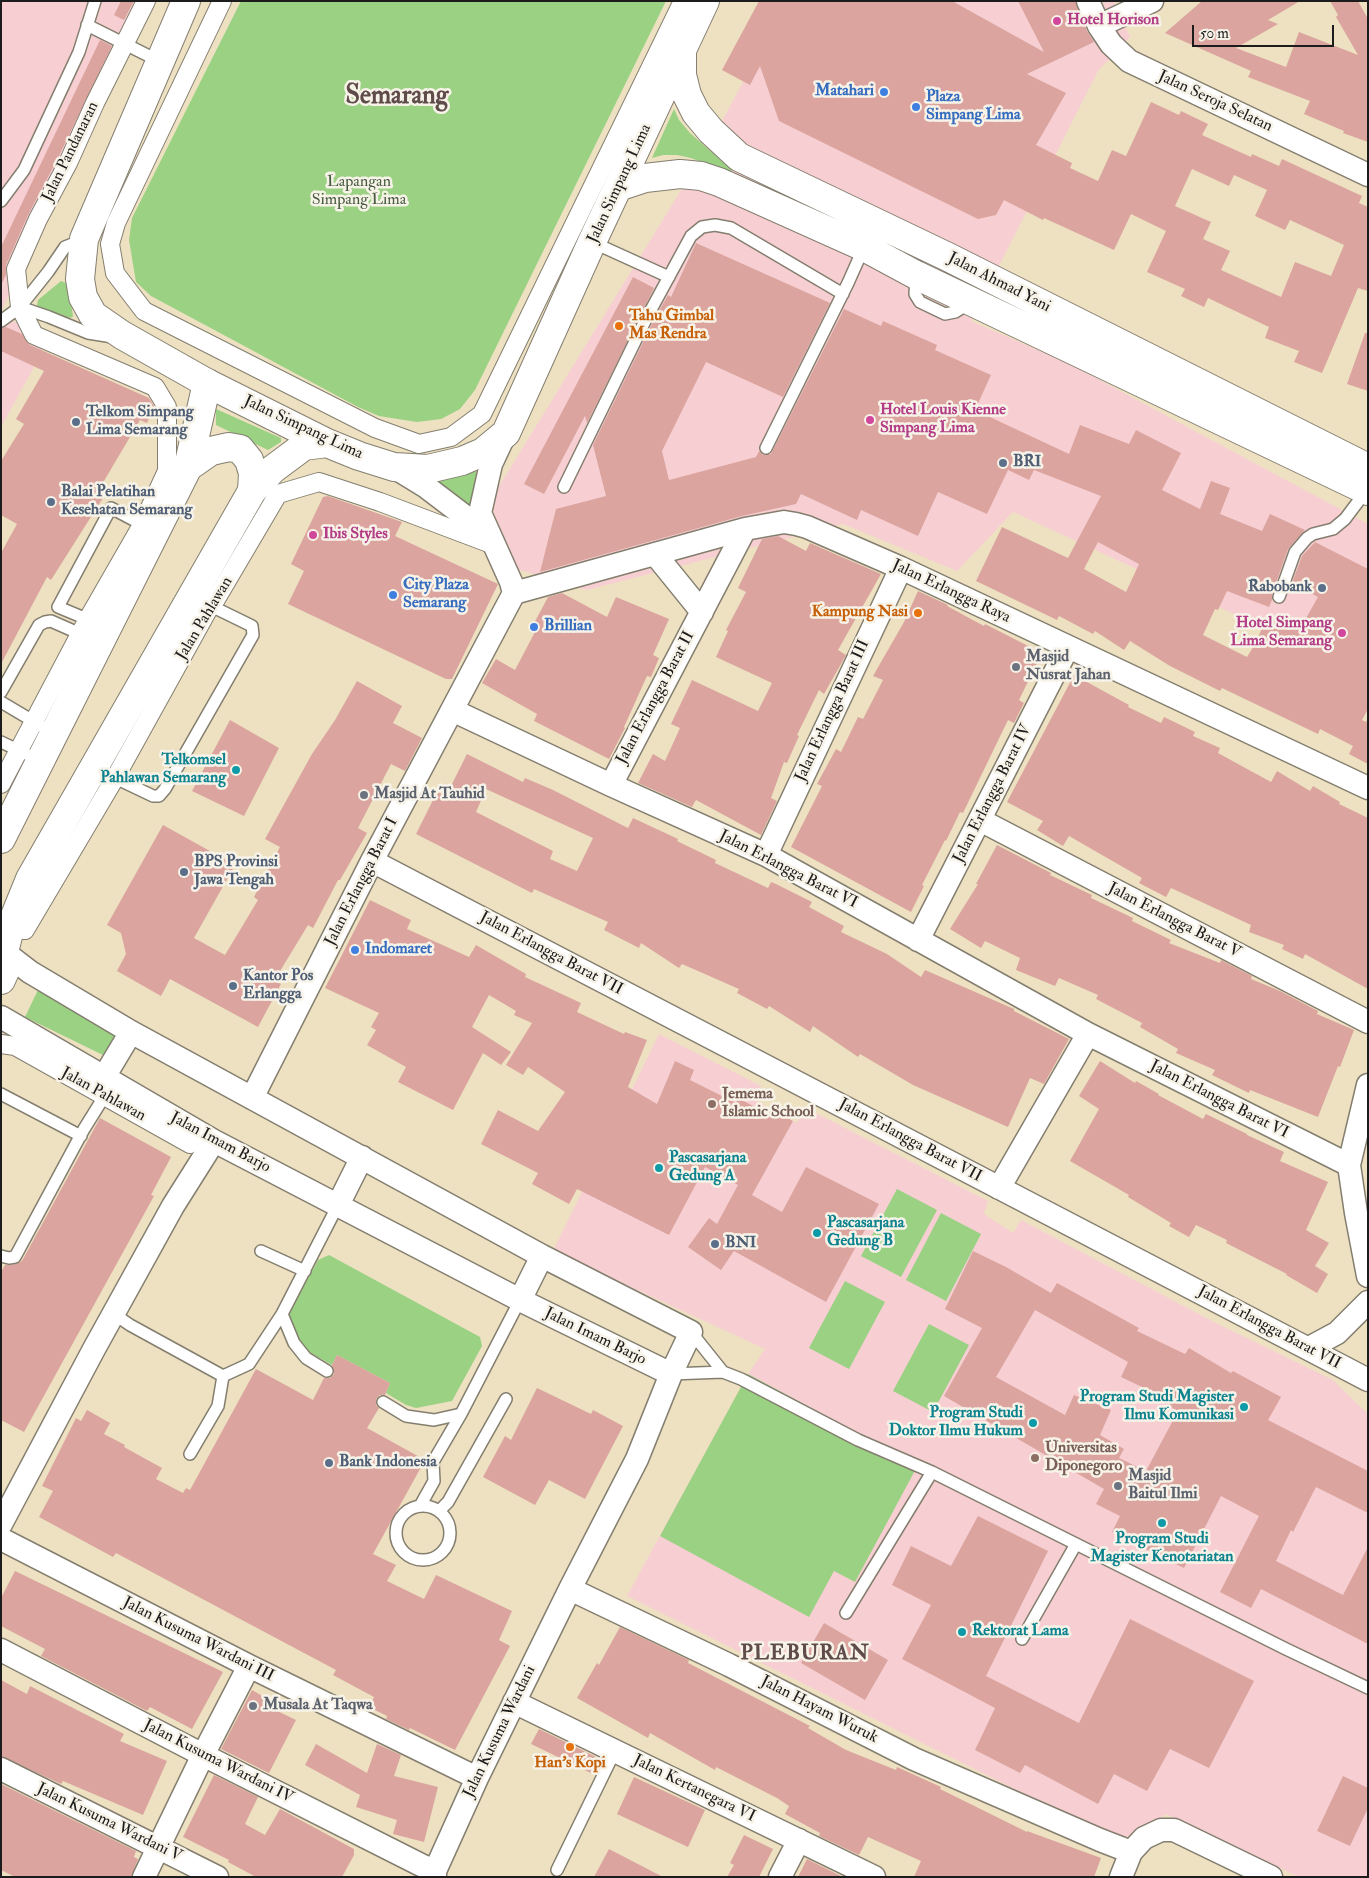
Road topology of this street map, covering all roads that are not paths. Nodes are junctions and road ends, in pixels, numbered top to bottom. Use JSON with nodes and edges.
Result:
{"nodes":[{"id":1,"x":95,"y":1,"type":"edge"},
{"id":2,"x":146,"y":1,"type":"edge"},
{"id":3,"x":186,"y":1,"type":"edge"},
{"id":4,"x":222,"y":1,"type":"edge"},
{"id":5,"x":683,"y":1,"type":"edge"},
{"id":6,"x":705,"y":1,"type":"edge"},
{"id":7,"x":1088,"y":1,"type":"edge"},
{"id":8,"x":1152,"y":1,"type":"edge"},
{"id":9,"x":87,"y":25,"type":"junction"},
{"id":10,"x":1098,"y":26,"type":"junction"},
{"id":11,"x":125,"y":44,"type":"junction"},
{"id":12,"x":682,"y":53,"type":"junction"},
{"id":13,"x":160,"y":60,"type":"junction"},
{"id":14,"x":1368,"y":175,"type":"edge"},
{"id":15,"x":618,"y":187,"type":"junction"},
{"id":16,"x":1,"y":201,"type":"edge"},
{"id":17,"x":84,"y":239,"type":"junction"},
{"id":18,"x":592,"y":242,"type":"junction"},
{"id":19,"x":864,"y":247,"type":"junction"},
{"id":20,"x":669,"y":277,"type":"junction"},
{"id":21,"x":843,"y":294,"type":"junction"},
{"id":22,"x":20,"y":307,"type":"junction"},
{"id":23,"x":1,"y":321,"type":"edge"},
{"id":24,"x":122,"y":335,"type":"junction"},
{"id":25,"x":207,"y":382,"type":"junction"},
{"id":26,"x":506,"y":433,"type":"junction"},
{"id":27,"x":327,"y":442,"type":"junction"},
{"id":28,"x":766,"y":448,"type":"dead end"},
{"id":29,"x":188,"y":467,"type":"junction"},
{"id":30,"x":394,"y":467,"type":"junction"},
{"id":31,"x":1367,"y":484,"type":"edge"},
{"id":32,"x":564,"y":487,"type":"dead end"},
{"id":33,"x":252,"y":492,"type":"junction"},
{"id":34,"x":149,"y":528,"type":"junction"},
{"id":35,"x":745,"y":529,"type":"junction"},
{"id":36,"x":491,"y":540,"type":"junction"},
{"id":37,"x":655,"y":554,"type":"junction"},
{"id":38,"x":901,"y":568,"type":"junction"},
{"id":39,"x":514,"y":593,"type":"junction"},
{"id":40,"x":1279,"y":597,"type":"dead end"},
{"id":41,"x":202,"y":602,"type":"junction"},
{"id":42,"x":702,"y":612,"type":"junction"},
{"id":43,"x":94,"y":631,"type":"junction"},
{"id":44,"x":1068,"y":647,"type":"junction"},
{"id":45,"x":1,"y":692,"type":"edge"},
{"id":46,"x":1,"y":702,"type":"edge"},
{"id":47,"x":452,"y":710,"type":"junction"},
{"id":48,"x":45,"y":728,"type":"junction"},
{"id":49,"x":1,"y":742,"type":"edge"},
{"id":50,"x":30,"y":756,"type":"junction"},
{"id":51,"x":104,"y":773,"type":"junction"},
{"id":52,"x":1,"y":784,"type":"edge"},
{"id":53,"x":610,"y":785,"type":"junction"},
{"id":54,"x":1368,"y":788,"type":"edge"},
{"id":55,"x":980,"y":820,"type":"junction"},
{"id":56,"x":1,"y":839,"type":"edge"},
{"id":57,"x":766,"y":855,"type":"junction"},
{"id":58,"x":372,"y":860,"type":"junction"},
{"id":59,"x":7,"y":940,"type":"junction"},
{"id":60,"x":918,"y":940,"type":"junction"},
{"id":61,"x":1,"y":980,"type":"edge"},
{"id":62,"x":1,"y":1017,"type":"edge"},
{"id":63,"x":1368,"y":1022,"type":"edge"},
{"id":64,"x":131,"y":1032,"type":"junction"},
{"id":65,"x":1088,"y":1034,"type":"junction"},
{"id":66,"x":1,"y":1044,"type":"edge"},
{"id":67,"x":107,"y":1085,"type":"junction"},
{"id":68,"x":1368,"y":1085,"type":"edge"},
{"id":69,"x":1,"y":1094,"type":"edge"},
{"id":70,"x":252,"y":1098,"type":"junction"},
{"id":71,"x":81,"y":1136,"type":"junction"},
{"id":72,"x":205,"y":1136,"type":"junction"},
{"id":73,"x":362,"y":1157,"type":"junction"},
{"id":74,"x":1349,"y":1165,"type":"junction"},
{"id":75,"x":998,"y":1188,"type":"junction"},
{"id":76,"x":338,"y":1205,"type":"junction"},
{"id":77,"x":261,"y":1251,"type":"dead end"},
{"id":78,"x":1,"y":1256,"type":"edge"},
{"id":79,"x":542,"y":1256,"type":"junction"},
{"id":80,"x":305,"y":1271,"type":"junction"},
{"id":81,"x":1368,"y":1276,"type":"edge"},
{"id":82,"x":520,"y":1300,"type":"junction"},
{"id":83,"x":1368,"y":1302,"type":"edge"},
{"id":84,"x":114,"y":1314,"type":"junction"},
{"id":85,"x":282,"y":1314,"type":"junction"},
{"id":86,"x":691,"y":1332,"type":"junction"},
{"id":87,"x":1309,"y":1348,"type":"junction"},
{"id":88,"x":327,"y":1371,"type":"dead end"},
{"id":89,"x":723,"y":1372,"type":"junction"},
{"id":90,"x":671,"y":1374,"type":"junction"},
{"id":91,"x":223,"y":1376,"type":"junction"},
{"id":92,"x":1368,"y":1380,"type":"edge"},
{"id":93,"x":506,"y":1399,"type":"dead end"},
{"id":94,"x":384,"y":1402,"type":"dead end"},
{"id":95,"x":461,"y":1414,"type":"junction"},
{"id":96,"x":190,"y":1454,"type":"dead end"},
{"id":97,"x":932,"y":1472,"type":"junction"},
{"id":98,"x":420,"y":1506,"type":"junction"},
{"id":99,"x":439,"y":1510,"type":"junction"},
{"id":100,"x":1,"y":1524,"type":"edge"},
{"id":101,"x":1,"y":1539,"type":"edge"},
{"id":102,"x":1076,"y":1544,"type":"junction"},
{"id":103,"x":570,"y":1588,"type":"junction"},
{"id":104,"x":846,"y":1613,"type":"dead end"},
{"id":105,"x":1022,"y":1639,"type":"dead end"},
{"id":106,"x":1,"y":1650,"type":"edge"},
{"id":107,"x":249,"y":1666,"type":"junction"},
{"id":108,"x":1368,"y":1688,"type":"edge"},
{"id":109,"x":514,"y":1702,"type":"junction"},
{"id":110,"x":615,"y":1751,"type":"junction"},
{"id":111,"x":203,"y":1755,"type":"junction"},
{"id":112,"x":1,"y":1769,"type":"edge"},
{"id":113,"x":477,"y":1778,"type":"junction"},
{"id":114,"x":798,"y":1840,"type":"junction"},
{"id":115,"x":158,"y":1846,"type":"junction"},
{"id":116,"x":1131,"y":1852,"type":"junction"},
{"id":117,"x":557,"y":1870,"type":"dead end"},
{"id":118,"x":435,"y":1874,"type":"edge"},
{"id":119,"x":144,"y":1877,"type":"edge"},
{"id":120,"x":216,"y":1877,"type":"edge"},
{"id":121,"x":780,"y":1877,"type":"edge"},
{"id":122,"x":874,"y":1877,"type":"edge"},
{"id":123,"x":1121,"y":1877,"type":"edge"},
{"id":124,"x":1271,"y":1877,"type":"edge"}],
"edges":[{"from":1,"to":9,"type":"lane"},
{"from":2,"to":11,"type":"street","name":"Jalan Pandanaran"},
{"from":3,"to":13,"type":"main road","name":"Jalan Simpang Lima"},
{"from":4,"to":5,"type":"street","name":"Jalan Simpang Lima"},
{"from":6,"to":12,"type":"main road","name":"Jalan Simpang Lima"},
{"from":7,"to":10,"type":"street","name":"Jalan Seroja Selatan"},
{"from":8,"to":10,"type":"street"},
{"from":9,"to":11,"type":"lane"},
{"from":9,"to":16,"type":"lane"},
{"from":10,"to":14,"type":"street","name":"Jalan Seroja Selatan"},
{"from":11,"to":13,"type":"lane"},
{"from":11,"to":22,"type":"street","name":"Jalan Pandanaran"},
{"from":12,"to":15,"type":"main road","name":"Jalan Simpang Lima"},
{"from":12,"to":31,"type":"main road","name":"Jalan Ahmad Yani"},
{"from":13,"to":17,"type":"main road","name":"Jalan Simpang Lima"},
{"from":15,"to":18,"type":"main road","name":"Jalan Simpang Lima"},
{"from":15,"to":19,"type":"main road","name":"Jalan Ahmad Yani"},
{"from":17,"to":22,"type":"lane"},
{"from":17,"to":24,"type":"main road","name":"Jalan Simpang Lima"},
{"from":18,"to":20,"type":"lane"},
{"from":18,"to":26,"type":"main road","name":"Jalan Simpang Lima"},
{"from":19,"to":21,"type":"lane"},
{"from":19,"to":31,"type":"main road","name":"Jalan Ahmad Yani"},
{"from":20,"to":21,"type":"lane"},
{"from":20,"to":32,"type":"lane"},
{"from":21,"to":28,"type":"lane"},
{"from":22,"to":23,"type":"lane"},
{"from":22,"to":24,"type":"lane"},
{"from":22,"to":34,"type":"street"},
{"from":24,"to":25,"type":"main road","name":"Jalan Simpang Lima"},
{"from":25,"to":27,"type":"main road","name":"Jalan Simpang Lima"},
{"from":25,"to":29,"type":"main road"},
{"from":26,"to":30,"type":"main road","name":"Jalan Simpang Lima"},
{"from":26,"to":36,"type":"street"},
{"from":27,"to":30,"type":"main road","name":"Jalan Simpang Lima"},
{"from":27,"to":33,"type":"main road","name":"Jalan Pahlawan"},
{"from":29,"to":33,"type":"main road"},
{"from":29,"to":34,"type":"main road"},
{"from":30,"to":36,"type":"street"},
{"from":31,"to":40,"type":"lane"},
{"from":33,"to":41,"type":"main road","name":"Jalan Pahlawan"},
{"from":34,"to":43,"type":"main road"},
{"from":34,"to":43,"type":"lane"},
{"from":35,"to":37,"type":"street","name":"Jalan Erlangga Raya"},
{"from":35,"to":38,"type":"street","name":"Jalan Erlangga Raya"},
{"from":35,"to":42,"type":"street","name":"Jalan Erlangga Barat II"},
{"from":36,"to":39,"type":"street"},
{"from":36,"to":41,"type":"street","name":"Jalan Pahlawan"},
{"from":37,"to":39,"type":"street","name":"Jalan Erlangga Raya"},
{"from":37,"to":42,"type":"street","name":"Jalan Erlangga Barat II"},
{"from":38,"to":44,"type":"street","name":"Jalan Erlangga Raya"},
{"from":38,"to":57,"type":"street","name":"Jalan Erlangga Barat III"},
{"from":39,"to":47,"type":"street","name":"Jalan Erlangga Barat I"},
{"from":41,"to":51,"type":"main road","name":"Jalan Pahlawan"},
{"from":41,"to":51,"type":"lane"},
{"from":42,"to":53,"type":"street","name":"Jalan Erlangga Barat II"},
{"from":43,"to":45,"type":"lane"},
{"from":43,"to":48,"type":"main road"},
{"from":44,"to":54,"type":"street","name":"Jalan Erlangga Raya"},
{"from":44,"to":55,"type":"street","name":"Jalan Erlangga Barat IV"},
{"from":46,"to":48,"type":"lane"},
{"from":47,"to":53,"type":"street","name":"Jalan Erlangga Barat VI"},
{"from":47,"to":58,"type":"street","name":"Jalan Erlangga Barat I"},
{"from":48,"to":50,"type":"main road"},
{"from":49,"to":50,"type":"lane"},
{"from":50,"to":52,"type":"street"},
{"from":50,"to":56,"type":"main road"},
{"from":51,"to":59,"type":"main road","name":"Jalan Pahlawan"},
{"from":53,"to":57,"type":"street","name":"Jalan Erlangga Barat VI"},
{"from":55,"to":60,"type":"street","name":"Jalan Erlangga Barat IV"},
{"from":55,"to":63,"type":"street","name":"Jalan Erlangga Barat V"},
{"from":57,"to":60,"type":"street","name":"Jalan Erlangga Barat VI"},
{"from":58,"to":70,"type":"street","name":"Jalan Erlangga Barat I"},
{"from":58,"to":75,"type":"street","name":"Jalan Erlangga Barat VII"},
{"from":59,"to":61,"type":"main road","name":"Jalan Pahlawan"},
{"from":59,"to":64,"type":"street"},
{"from":60,"to":65,"type":"street","name":"Jalan Erlangga Barat VI"},
{"from":62,"to":67,"type":"street","name":"Jalan Imam Barjo"},
{"from":64,"to":67,"type":"street"},
{"from":64,"to":70,"type":"street"},
{"from":65,"to":74,"type":"street","name":"Jalan Erlangga Barat VI"},
{"from":65,"to":75,"type":"street"},
{"from":66,"to":67,"type":"street","name":"Jalan Pahlawan"},
{"from":67,"to":71,"type":"lane"},
{"from":67,"to":72,"type":"street","name":"Jalan Imam Barjo"},
{"from":68,"to":74,"type":"street"},
{"from":69,"to":71,"type":"lane"},
{"from":70,"to":73,"type":"street"},
{"from":71,"to":78,"type":"lane"},
{"from":72,"to":76,"type":"street","name":"Jalan Imam Barjo"},
{"from":72,"to":84,"type":"street"},
{"from":73,"to":76,"type":"street"},
{"from":73,"to":79,"type":"street"},
{"from":74,"to":81,"type":"street"},
{"from":75,"to":87,"type":"street","name":"Jalan Erlangga Barat VII"},
{"from":76,"to":80,"type":"lane"},
{"from":76,"to":82,"type":"street","name":"Jalan Imam Barjo"},
{"from":77,"to":80,"type":"lane"},
{"from":79,"to":82,"type":"street"},
{"from":79,"to":86,"type":"street"},
{"from":80,"to":85,"type":"lane"},
{"from":82,"to":90,"type":"street","name":"Jalan Imam Barjo"},
{"from":82,"to":95,"type":"lane"},
{"from":83,"to":87,"type":"street"},
{"from":84,"to":91,"type":"lane"},
{"from":84,"to":100,"type":"street"},
{"from":85,"to":88,"type":"lane"},
{"from":85,"to":91,"type":"lane"},
{"from":86,"to":89,"type":"lane"},
{"from":86,"to":90,"type":"street"},
{"from":87,"to":92,"type":"street","name":"Jalan Erlangga Barat VII"},
{"from":89,"to":90,"type":"lane"},
{"from":89,"to":97,"type":"lane"},
{"from":90,"to":103,"type":"street"},
{"from":91,"to":96,"type":"lane"},
{"from":93,"to":99,"type":"lane"},
{"from":94,"to":95,"type":"lane"},
{"from":95,"to":98,"type":"lane"},
{"from":97,"to":102,"type":"lane"},
{"from":97,"to":104,"type":"lane"},
{"from":98,"to":99,"type":"lane"},
{"from":98,"to":99,"type":"lane"},
{"from":101,"to":107,"type":"street","name":"Jalan Kusuma Wardani III"},
{"from":102,"to":105,"type":"lane"},
{"from":102,"to":108,"type":"lane"},
{"from":103,"to":109,"type":"street","name":"Jalan Kusuma Wardani"},
{"from":103,"to":116,"type":"street","name":"Jalan Hayam Wuruk"},
{"from":106,"to":111,"type":"street","name":"Jalan Kusuma Wardani IV"},
{"from":107,"to":111,"type":"street"},
{"from":107,"to":113,"type":"street","name":"Jalan Kusuma Wardani III"},
{"from":109,"to":110,"type":"street","name":"Jalan Kertanegara VI"},
{"from":109,"to":113,"type":"street","name":"Jalan Kusuma Wardani"},
{"from":110,"to":114,"type":"street","name":"Jalan Kertanegara VI"},
{"from":110,"to":117,"type":"lane"},
{"from":111,"to":115,"type":"street"},
{"from":111,"to":118,"type":"street","name":"Jalan Kusuma Wardani IV"},
{"from":112,"to":115,"type":"street","name":"Jalan Kusuma Wardani V"},
{"from":113,"to":118,"type":"street","name":"Jalan Kusuma Wardani"},
{"from":114,"to":121,"type":"street"},
{"from":114,"to":122,"type":"street","name":"Jalan Kertanegara VI"},
{"from":115,"to":119,"type":"street"},
{"from":115,"to":120,"type":"street","name":"Jalan Kusuma Wardani V"},
{"from":116,"to":123,"type":"street"},
{"from":116,"to":124,"type":"street"}]}
